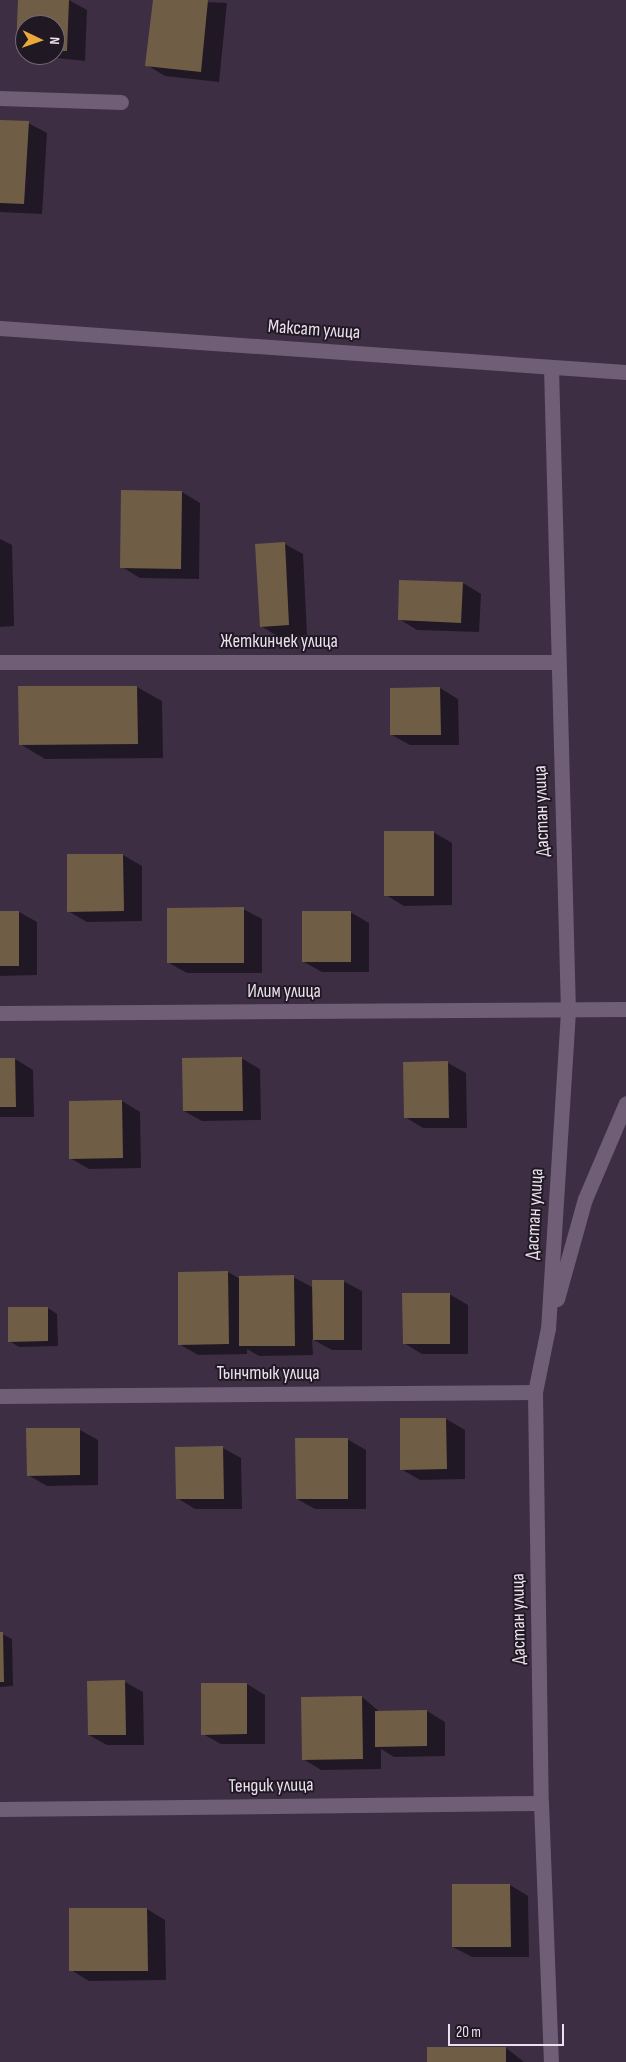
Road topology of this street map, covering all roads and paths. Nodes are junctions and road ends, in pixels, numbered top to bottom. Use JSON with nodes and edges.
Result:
{"nodes":[{"id":1,"x":0,"y":98,"type":"edge"},
{"id":2,"x":121,"y":102,"type":"dead end"},
{"id":3,"x":0,"y":328,"type":"edge"},
{"id":4,"x":551,"y":367,"type":"junction"},
{"id":5,"x":626,"y":372,"type":"edge"},
{"id":6,"x":0,"y":662,"type":"edge"},
{"id":7,"x":558,"y":662,"type":"junction"},
{"id":8,"x":626,"y":1009,"type":"edge"},
{"id":9,"x":568,"y":1011,"type":"junction"},
{"id":10,"x":0,"y":1013,"type":"edge"},
{"id":11,"x":626,"y":1103,"type":"edge"},
{"id":12,"x":548,"y":1328,"type":"junction"},
{"id":13,"x":535,"y":1392,"type":"junction"},
{"id":14,"x":0,"y":1396,"type":"edge"},
{"id":15,"x":542,"y":1802,"type":"junction"},
{"id":16,"x":0,"y":1809,"type":"edge"},
{"id":17,"x":551,"y":2062,"type":"edge"}],
"edges":[{"from":1,"to":2,"type":"street"},
{"from":3,"to":4,"type":"street","name":"Максат улица"},
{"from":4,"to":5,"type":"street","name":"Максат улица"},
{"from":4,"to":7,"type":"street","name":"Дастан улица"},
{"from":6,"to":7,"type":"street","name":"Жеткинчек улица"},
{"from":7,"to":9,"type":"street","name":"Дастан улица"},
{"from":8,"to":9,"type":"street","name":"Илим улица"},
{"from":9,"to":10,"type":"street","name":"Илим улица"},
{"from":9,"to":12,"type":"street","name":"Дастан улица"},
{"from":11,"to":12,"type":"street"},
{"from":12,"to":13,"type":"street","name":"Дастан улица"},
{"from":13,"to":14,"type":"street","name":"Тынчтык улица"},
{"from":13,"to":15,"type":"street","name":"Дастан улица"},
{"from":15,"to":16,"type":"street","name":"Тендик улица"},
{"from":15,"to":17,"type":"street","name":"Дастан улица"}]}
